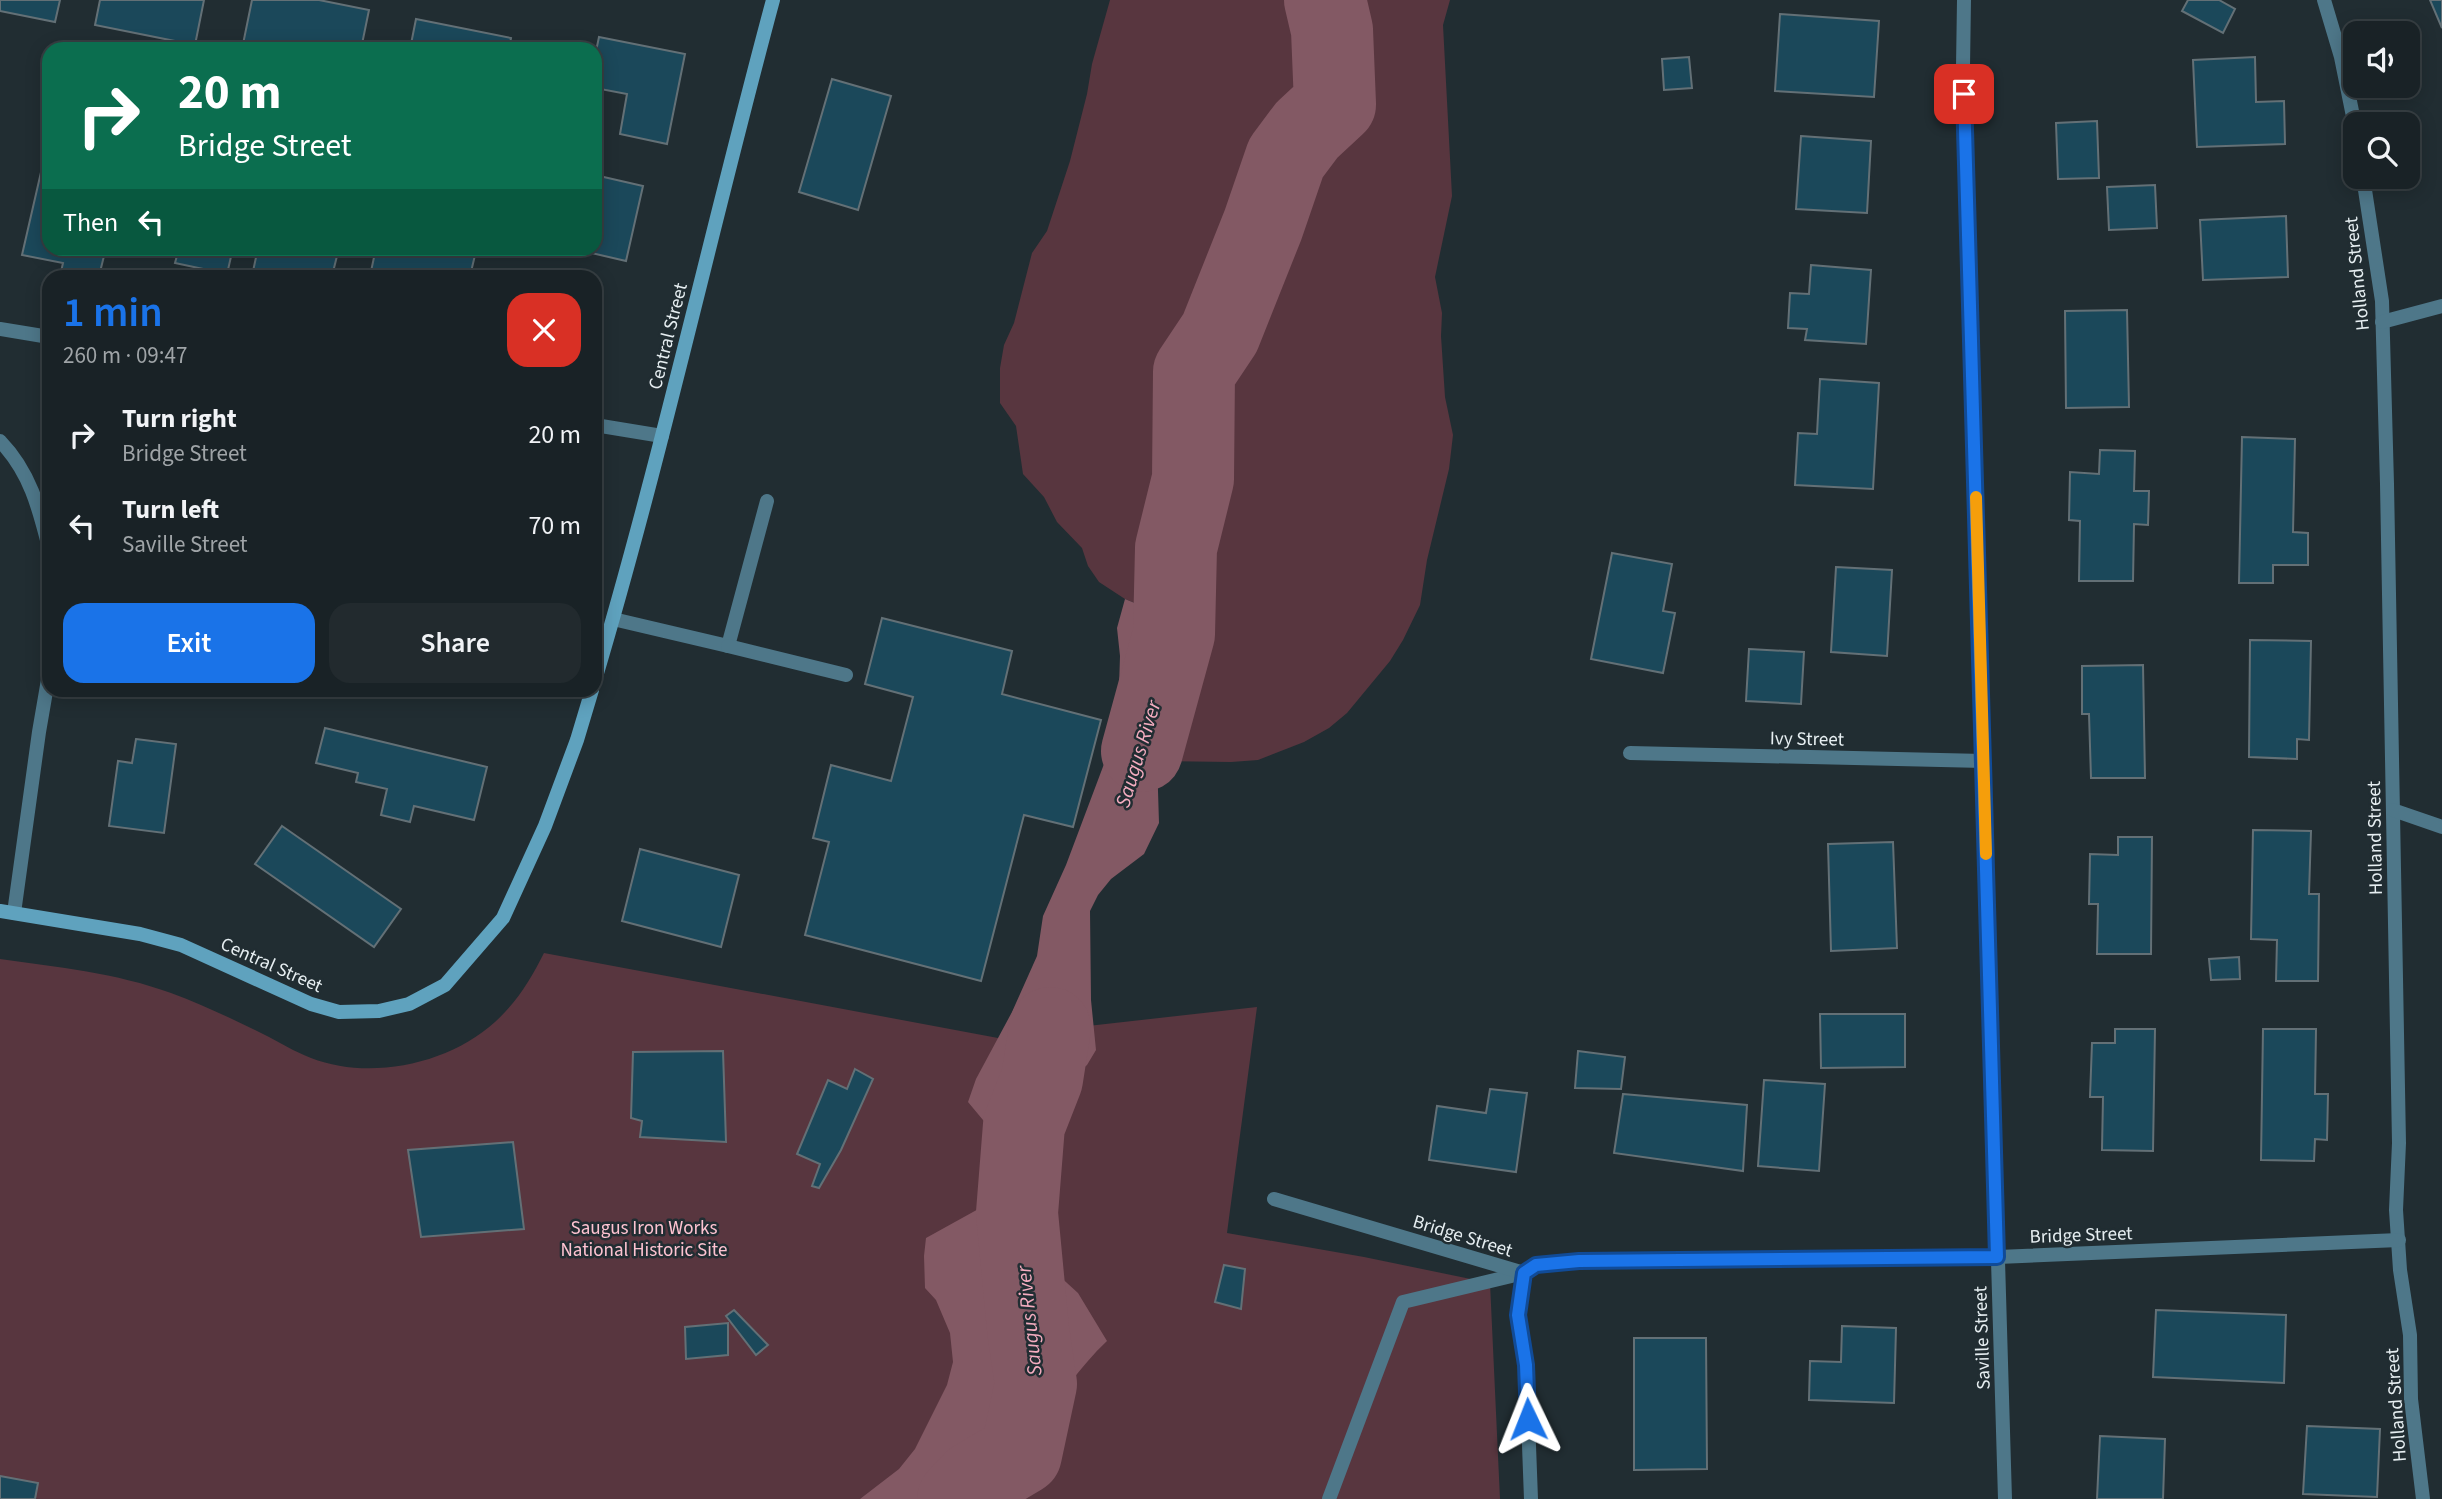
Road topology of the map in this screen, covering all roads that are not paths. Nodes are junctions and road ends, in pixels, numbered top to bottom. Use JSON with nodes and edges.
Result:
{"nodes":[{"id":1,"x":773,"y":0,"type":"edge"},
{"id":2,"x":1964,"y":0,"type":"edge"},
{"id":3,"x":2324,"y":0,"type":"edge"},
{"id":4,"x":2352,"y":112,"type":"edge"},
{"id":5,"x":2365,"y":189,"type":"edge"},
{"id":6,"x":2442,"y":306,"type":"edge"},
{"id":7,"x":2382,"y":322,"type":"junction"},
{"id":8,"x":0,"y":329,"type":"edge"},
{"id":9,"x":42,"y":336,"type":"edge"},
{"id":10,"x":602,"y":426,"type":"edge"},
{"id":11,"x":662,"y":436,"type":"junction"},
{"id":12,"x":0,"y":441,"type":"edge"},
{"id":13,"x":767,"y":500,"type":"dead end"},
{"id":14,"x":42,"y":519,"type":"edge"},
{"id":15,"x":613,"y":619,"type":"junction"},
{"id":16,"x":727,"y":646,"type":"junction"},
{"id":17,"x":602,"y":656,"type":"edge"},
{"id":18,"x":846,"y":674,"type":"dead end"},
{"id":19,"x":45,"y":697,"type":"edge"},
{"id":20,"x":590,"y":697,"type":"edge"},
{"id":21,"x":1630,"y":753,"type":"dead end"},
{"id":22,"x":1984,"y":761,"type":"junction"},
{"id":23,"x":2393,"y":810,"type":"junction"},
{"id":24,"x":2442,"y":827,"type":"edge"},
{"id":25,"x":7,"y":912,"type":"edge"},
{"id":26,"x":1274,"y":1199,"type":"dead end"},
{"id":27,"x":2399,"y":1240,"type":"junction"},
{"id":28,"x":1997,"y":1257,"type":"junction"},
{"id":29,"x":1524,"y":1273,"type":"junction"},
{"id":30,"x":1329,"y":1499,"type":"edge"},
{"id":31,"x":1531,"y":1499,"type":"edge"},
{"id":32,"x":2005,"y":1499,"type":"edge"},
{"id":33,"x":2423,"y":1499,"type":"edge"}],
"edges":[{"from":1,"to":11,"type":"street","name":"Central Street"},
{"from":2,"to":22,"type":"street","name":"Saville Street"},
{"from":3,"to":4,"type":"street"},
{"from":5,"to":7,"type":"street","name":"Holland Street"},
{"from":6,"to":7,"type":"street"},
{"from":7,"to":23,"type":"street","name":"Holland Street"},
{"from":8,"to":9,"type":"street"},
{"from":10,"to":11,"type":"street"},
{"from":11,"to":15,"type":"street","name":"Central Street"},
{"from":12,"to":14,"type":"street"},
{"from":13,"to":16,"type":"street"},
{"from":15,"to":16,"type":"street"},
{"from":15,"to":17,"type":"street","name":"Central Street"},
{"from":16,"to":18,"type":"street"},
{"from":19,"to":25,"type":"street"},
{"from":20,"to":25,"type":"street","name":"Central Street"},
{"from":21,"to":22,"type":"street","name":"Ivy Street"},
{"from":22,"to":28,"type":"street","name":"Saville Street"},
{"from":23,"to":24,"type":"street"},
{"from":23,"to":27,"type":"street","name":"Holland Street"},
{"from":26,"to":29,"type":"street","name":"Bridge Street"},
{"from":27,"to":28,"type":"street","name":"Bridge Street"},
{"from":27,"to":33,"type":"street","name":"Holland Street"},
{"from":28,"to":29,"type":"street","name":"Bridge Street"},
{"from":28,"to":32,"type":"street","name":"Saville Street"},
{"from":29,"to":30,"type":"street"},
{"from":29,"to":31,"type":"street"}]}
